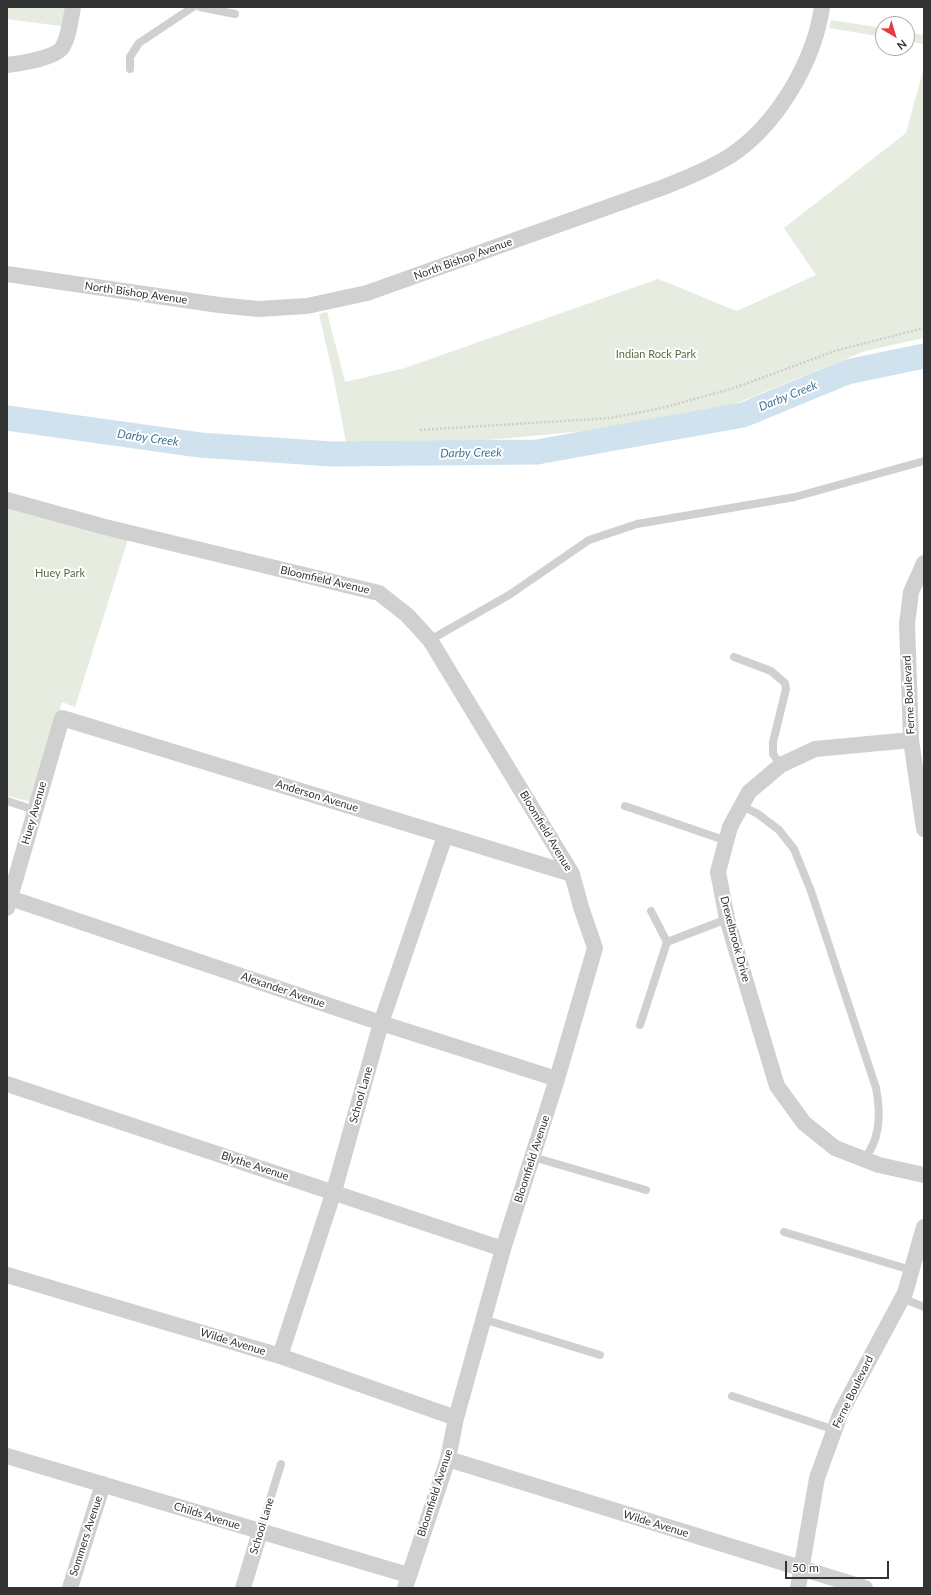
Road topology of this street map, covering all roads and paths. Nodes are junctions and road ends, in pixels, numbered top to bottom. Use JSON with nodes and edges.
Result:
{"nodes":[{"id":1,"x":73,"y":7,"type":"edge"},
{"id":2,"x":192,"y":7,"type":"edge"},
{"id":3,"x":200,"y":7,"type":"edge"},
{"id":4,"x":822,"y":7,"type":"edge"},
{"id":5,"x":235,"y":14,"type":"dead end"},
{"id":6,"x":7,"y":65,"type":"edge"},
{"id":7,"x":130,"y":69,"type":"dead end"},
{"id":8,"x":7,"y":274,"type":"edge"},
{"id":9,"x":924,"y":328,"type":"edge"},
{"id":10,"x":420,"y":430,"type":"dead end"},
{"id":11,"x":924,"y":461,"type":"edge"},
{"id":12,"x":7,"y":500,"type":"edge"},
{"id":13,"x":924,"y":563,"type":"edge"},
{"id":14,"x":430,"y":640,"type":"junction"},
{"id":15,"x":734,"y":657,"type":"dead end"},
{"id":16,"x":62,"y":718,"type":"joint"},
{"id":17,"x":912,"y":740,"type":"junction"},
{"id":18,"x":781,"y":765,"type":"junction"},
{"id":19,"x":7,"y":801,"type":"edge"},
{"id":20,"x":625,"y":806,"type":"dead end"},
{"id":21,"x":742,"y":806,"type":"junction"},
{"id":22,"x":35,"y":810,"type":"junction"},
{"id":23,"x":924,"y":829,"type":"edge"},
{"id":24,"x":445,"y":836,"type":"junction"},
{"id":25,"x":726,"y":841,"type":"junction"},
{"id":26,"x":572,"y":874,"type":"junction"},
{"id":27,"x":8,"y":903,"type":"edge"},
{"id":28,"x":651,"y":911,"type":"dead end"},
{"id":29,"x":727,"y":919,"type":"junction"},
{"id":30,"x":667,"y":942,"type":"junction"},
{"id":31,"x":381,"y":1023,"type":"junction"},
{"id":32,"x":640,"y":1025,"type":"dead end"},
{"id":33,"x":557,"y":1079,"type":"junction"},
{"id":34,"x":7,"y":1084,"type":"edge"},
{"id":35,"x":532,"y":1157,"type":"junction"},
{"id":36,"x":864,"y":1159,"type":"junction"},
{"id":37,"x":924,"y":1175,"type":"edge"},
{"id":38,"x":646,"y":1190,"type":"dead end"},
{"id":39,"x":334,"y":1191,"type":"junction"},
{"id":40,"x":924,"y":1227,"type":"edge"},
{"id":41,"x":784,"y":1232,"type":"dead end"},
{"id":42,"x":503,"y":1249,"type":"junction"},
{"id":43,"x":912,"y":1270,"type":"junction"},
{"id":44,"x":7,"y":1275,"type":"edge"},
{"id":45,"x":902,"y":1298,"type":"junction"},
{"id":46,"x":924,"y":1307,"type":"edge"},
{"id":47,"x":484,"y":1319,"type":"junction"},
{"id":48,"x":600,"y":1355,"type":"dead end"},
{"id":49,"x":280,"y":1356,"type":"junction"},
{"id":50,"x":732,"y":1396,"type":"dead end"},
{"id":51,"x":456,"y":1418,"type":"junction"},
{"id":52,"x":834,"y":1430,"type":"junction"},
{"id":53,"x":7,"y":1456,"type":"edge"},
{"id":54,"x":448,"y":1459,"type":"junction"},
{"id":55,"x":281,"y":1464,"type":"dead end"},
{"id":56,"x":103,"y":1484,"type":"junction"},
{"id":57,"x":260,"y":1532,"type":"junction"},
{"id":58,"x":801,"y":1569,"type":"junction"},
{"id":59,"x":406,"y":1582,"type":"edge"},
{"id":60,"x":70,"y":1588,"type":"edge"},
{"id":61,"x":243,"y":1588,"type":"edge"},
{"id":62,"x":798,"y":1588,"type":"edge"},
{"id":63,"x":865,"y":1588,"type":"edge"}],
"edges":[{"from":1,"to":6,"type":"street"},
{"from":2,"to":7,"type":"lane"},
{"from":3,"to":5,"type":"lane"},
{"from":4,"to":8,"type":"street","name":"North Bishop Avenue"},
{"from":9,"to":10,"type":"path"},
{"from":11,"to":14,"type":"lane"},
{"from":12,"to":14,"type":"street","name":"Bloomfield Avenue"},
{"from":13,"to":17,"type":"street","name":"Ferne Boulevard"},
{"from":14,"to":26,"type":"street","name":"Bloomfield Avenue"},
{"from":15,"to":18,"type":"lane"},
{"from":16,"to":22,"type":"street","name":"Huey Avenue"},
{"from":16,"to":24,"type":"street","name":"Anderson Avenue"},
{"from":17,"to":18,"type":"street","name":"Drexelbrook Drive"},
{"from":17,"to":23,"type":"street","name":"Ferne Boulevard"},
{"from":18,"to":21,"type":"street","name":"Drexelbrook Drive"},
{"from":19,"to":22,"type":"lane"},
{"from":20,"to":25,"type":"lane"},
{"from":21,"to":25,"type":"street","name":"Drexelbrook Drive"},
{"from":21,"to":36,"type":"lane"},
{"from":22,"to":27,"type":"street","name":"Huey Avenue"},
{"from":24,"to":26,"type":"street","name":"Anderson Avenue"},
{"from":24,"to":31,"type":"street","name":"School Lane"},
{"from":25,"to":29,"type":"street","name":"Drexelbrook Drive"},
{"from":26,"to":33,"type":"street","name":"Bloomfield Avenue"},
{"from":27,"to":31,"type":"street","name":"Alexander Avenue"},
{"from":28,"to":30,"type":"lane"},
{"from":29,"to":30,"type":"lane"},
{"from":29,"to":36,"type":"street","name":"Drexelbrook Drive"},
{"from":30,"to":32,"type":"lane"},
{"from":31,"to":33,"type":"street","name":"Alexander Avenue"},
{"from":31,"to":39,"type":"street","name":"School Lane"},
{"from":33,"to":35,"type":"street","name":"Bloomfield Avenue"},
{"from":34,"to":39,"type":"street","name":"Blythe Avenue"},
{"from":35,"to":38,"type":"lane"},
{"from":35,"to":42,"type":"street","name":"Bloomfield Avenue"},
{"from":36,"to":37,"type":"street","name":"Drexelbrook Drive"},
{"from":39,"to":42,"type":"street","name":"Blythe Avenue"},
{"from":39,"to":49,"type":"street","name":"School Lane"},
{"from":40,"to":43,"type":"street","name":"Ferne Boulevard"},
{"from":41,"to":43,"type":"lane"},
{"from":42,"to":47,"type":"street","name":"Bloomfield Avenue"},
{"from":43,"to":45,"type":"street","name":"Ferne Boulevard"},
{"from":44,"to":49,"type":"street","name":"Wilde Avenue"},
{"from":45,"to":46,"type":"lane"},
{"from":45,"to":52,"type":"street","name":"Ferne Boulevard"},
{"from":47,"to":48,"type":"lane"},
{"from":47,"to":51,"type":"street","name":"Bloomfield Avenue"},
{"from":49,"to":51,"type":"street","name":"Wilde Avenue"},
{"from":50,"to":52,"type":"lane"},
{"from":51,"to":54,"type":"street","name":"Bloomfield Avenue"},
{"from":52,"to":58,"type":"street","name":"Ferne Boulevard"},
{"from":53,"to":56,"type":"street","name":"Childs Avenue"},
{"from":54,"to":58,"type":"street","name":"Wilde Avenue"},
{"from":54,"to":59,"type":"street","name":"Bloomfield Avenue"},
{"from":55,"to":57,"type":"lane","name":"School Lane"},
{"from":56,"to":57,"type":"street","name":"Childs Avenue"},
{"from":56,"to":60,"type":"street","name":"Sommers Avenue"},
{"from":57,"to":59,"type":"street","name":"Childs Avenue"},
{"from":57,"to":61,"type":"street","name":"School Lane"},
{"from":58,"to":62,"type":"street","name":"Ferne Boulevard"},
{"from":58,"to":63,"type":"street","name":"Wilde Avenue"}]}
